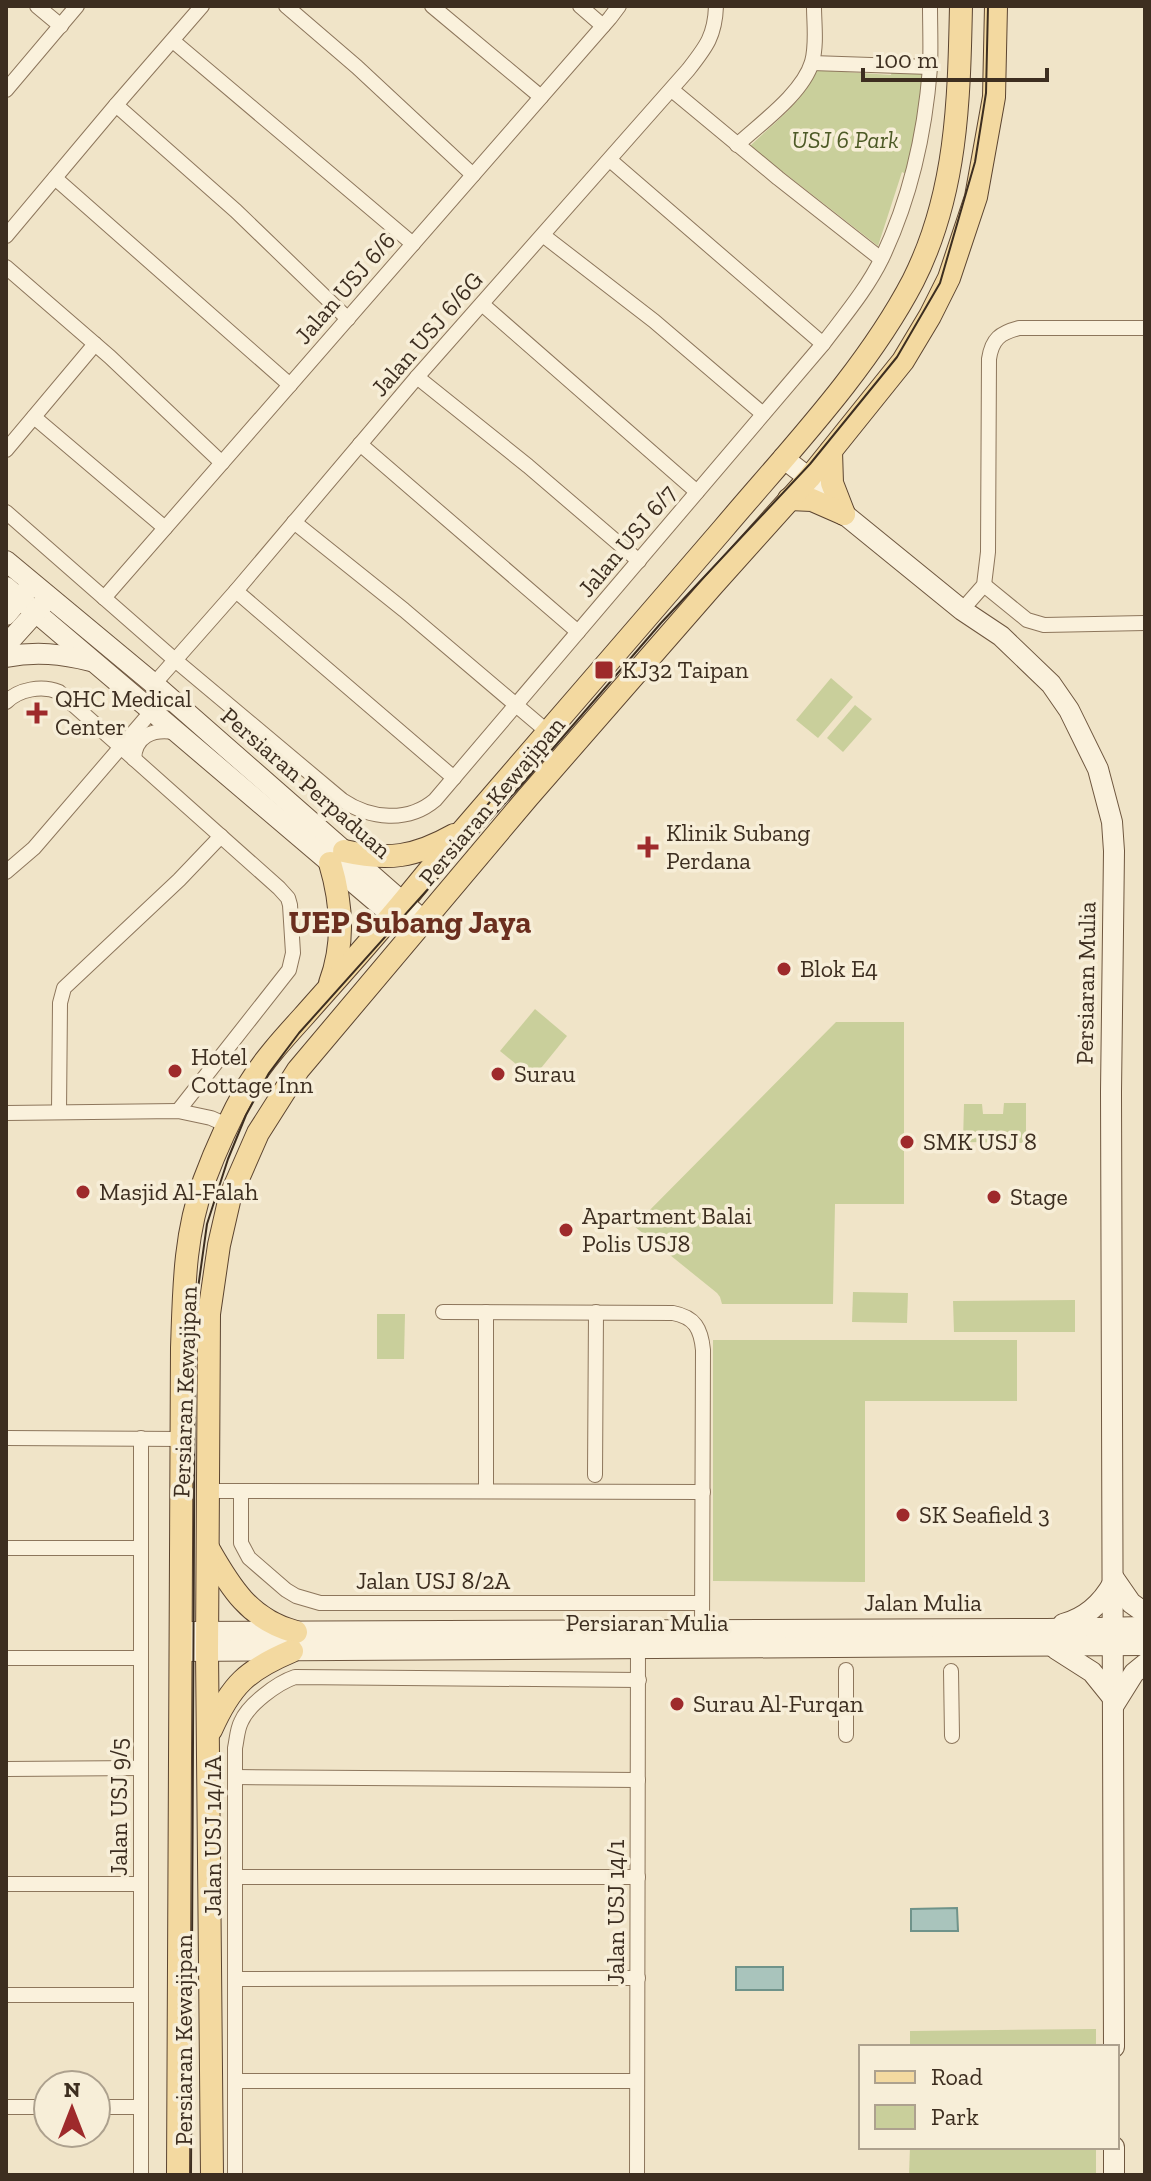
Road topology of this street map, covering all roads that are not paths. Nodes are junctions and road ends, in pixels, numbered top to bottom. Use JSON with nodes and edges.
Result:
{"nodes":[{"id":1,"x":37,"y":6,"type":"edge"},
{"id":2,"x":77,"y":6,"type":"edge"},
{"id":3,"x":202,"y":6,"type":"edge"},
{"id":4,"x":286,"y":6,"type":"edge"},
{"id":5,"x":432,"y":6,"type":"edge"},
{"id":6,"x":580,"y":6,"type":"edge"},
{"id":7,"x":619,"y":6,"type":"edge"},
{"id":8,"x":716,"y":6,"type":"edge"},
{"id":9,"x":814,"y":6,"type":"edge"},
{"id":10,"x":930,"y":6,"type":"edge"},
{"id":11,"x":961,"y":6,"type":"edge"},
{"id":12,"x":996,"y":6,"type":"edge"},
{"id":13,"x":61,"y":26,"type":"junction"},
{"id":14,"x":603,"y":26,"type":"junction"},
{"id":15,"x":173,"y":41,"type":"junction"},
{"id":16,"x":812,"y":63,"type":"junction"},
{"id":17,"x":930,"y":67,"type":"junction"},
{"id":18,"x":6,"y":90,"type":"edge"},
{"id":19,"x":672,"y":90,"type":"junction"},
{"id":20,"x":541,"y":97,"type":"junction"},
{"id":21,"x":116,"y":105,"type":"junction"},
{"id":22,"x":737,"y":145,"type":"junction"},
{"id":23,"x":610,"y":160,"type":"junction"},
{"id":24,"x":473,"y":175,"type":"junction"},
{"id":25,"x":55,"y":178,"type":"junction"},
{"id":26,"x":6,"y":236,"type":"edge"},
{"id":27,"x":544,"y":236,"type":"junction"},
{"id":28,"x":413,"y":244,"type":"junction"},
{"id":29,"x":881,"y":259,"type":"junction"},
{"id":30,"x":6,"y":267,"type":"edge"},
{"id":31,"x":482,"y":304,"type":"junction"},
{"id":32,"x":348,"y":319,"type":"junction"},
{"id":33,"x":1145,"y":328,"type":"edge"},
{"id":34,"x":95,"y":344,"type":"junction"},
{"id":35,"x":823,"y":344,"type":"junction"},
{"id":36,"x":417,"y":377,"type":"junction"},
{"id":37,"x":290,"y":385,"type":"junction"},
{"id":38,"x":763,"y":414,"type":"junction"},
{"id":39,"x":34,"y":417,"type":"junction"},
{"id":40,"x":360,"y":444,"type":"junction"},
{"id":41,"x":6,"y":450,"type":"edge"},
{"id":42,"x":831,"y":451,"type":"junction"},
{"id":43,"x":783,"y":458,"type":"junction"},
{"id":44,"x":222,"y":463,"type":"junction"},
{"id":45,"x":809,"y":478,"type":"junction"},
{"id":46,"x":697,"y":492,"type":"junction"},
{"id":47,"x":789,"y":499,"type":"junction"},
{"id":48,"x":6,"y":512,"type":"edge"},
{"id":49,"x":844,"y":514,"type":"junction"},
{"id":50,"x":294,"y":522,"type":"junction"},
{"id":51,"x":165,"y":528,"type":"junction"},
{"id":52,"x":6,"y":561,"type":"edge"},
{"id":53,"x":639,"y":561,"type":"junction"},
{"id":54,"x":984,"y":585,"type":"junction"},
{"id":55,"x":19,"y":590,"type":"edge"},
{"id":56,"x":236,"y":591,"type":"junction"},
{"id":57,"x":104,"y":598,"type":"junction"},
{"id":58,"x":43,"y":605,"type":"junction"},
{"id":59,"x":962,"y":610,"type":"junction"},
{"id":60,"x":6,"y":615,"type":"edge"},
{"id":61,"x":1145,"y":623,"type":"edge"},
{"id":62,"x":578,"y":632,"type":"junction"},
{"id":63,"x":6,"y":645,"type":"edge"},
{"id":64,"x":6,"y":657,"type":"edge"},
{"id":65,"x":175,"y":660,"type":"junction"},
{"id":66,"x":95,"y":662,"type":"junction"},
{"id":67,"x":154,"y":684,"type":"junction"},
{"id":68,"x":6,"y":702,"type":"edge"},
{"id":69,"x":516,"y":705,"type":"junction"},
{"id":70,"x":151,"y":712,"type":"junction"},
{"id":71,"x":173,"y":732,"type":"junction"},
{"id":72,"x":549,"y":733,"type":"junction"},
{"id":73,"x":120,"y":747,"type":"junction"},
{"id":74,"x":134,"y":759,"type":"junction"},
{"id":75,"x":454,"y":778,"type":"junction"},
{"id":76,"x":463,"y":830,"type":"junction"},
{"id":77,"x":221,"y":836,"type":"junction"},
{"id":78,"x":337,"y":857,"type":"junction"},
{"id":79,"x":6,"y":872,"type":"edge"},
{"id":80,"x":398,"y":909,"type":"junction"},
{"id":81,"x":418,"y":927,"type":"junction"},
{"id":82,"x":328,"y":988,"type":"junction"},
{"id":83,"x":178,"y":1111,"type":"junction"},
{"id":84,"x":59,"y":1112,"type":"junction"},
{"id":85,"x":6,"y":1113,"type":"edge"},
{"id":86,"x":229,"y":1126,"type":"junction"},
{"id":87,"x":443,"y":1312,"type":"dead end"},
{"id":88,"x":486,"y":1312,"type":"junction"},
{"id":89,"x":596,"y":1312,"type":"junction"},
{"id":90,"x":6,"y":1438,"type":"edge"},
{"id":91,"x":141,"y":1438,"type":"junction"},
{"id":92,"x":182,"y":1439,"type":"junction"},
{"id":93,"x":182,"y":1463,"type":"junction"},
{"id":94,"x":595,"y":1475,"type":"dead end"},
{"id":95,"x":208,"y":1491,"type":"junction"},
{"id":96,"x":241,"y":1491,"type":"junction"},
{"id":97,"x":486,"y":1491,"type":"junction"},
{"id":98,"x":703,"y":1492,"type":"junction"},
{"id":99,"x":208,"y":1547,"type":"junction"},
{"id":100,"x":6,"y":1548,"type":"edge"},
{"id":101,"x":140,"y":1548,"type":"junction"},
{"id":102,"x":1113,"y":1580,"type":"junction"},
{"id":103,"x":702,"y":1603,"type":"junction"},
{"id":104,"x":1145,"y":1613,"type":"edge"},
{"id":105,"x":1145,"y":1627,"type":"edge"},
{"id":106,"x":702,"y":1629,"type":"junction"},
{"id":107,"x":1050,"y":1638,"type":"junction"},
{"id":108,"x":1113,"y":1638,"type":"junction"},
{"id":109,"x":638,"y":1639,"type":"junction"},
{"id":110,"x":181,"y":1641,"type":"junction"},
{"id":111,"x":207,"y":1641,"type":"junction"},
{"id":112,"x":294,"y":1641,"type":"junction"},
{"id":113,"x":1145,"y":1645,"type":"edge"},
{"id":114,"x":6,"y":1658,"type":"edge"},
{"id":115,"x":141,"y":1658,"type":"junction"},
{"id":116,"x":1145,"y":1664,"type":"edge"},
{"id":117,"x":846,"y":1670,"type":"dead end"},
{"id":118,"x":951,"y":1671,"type":"dead end"},
{"id":119,"x":639,"y":1680,"type":"junction"},
{"id":120,"x":1113,"y":1702,"type":"junction"},
{"id":121,"x":846,"y":1735,"type":"dead end"},
{"id":122,"x":952,"y":1736,"type":"dead end"},
{"id":123,"x":208,"y":1737,"type":"junction"},
{"id":124,"x":141,"y":1768,"type":"junction"},
{"id":125,"x":6,"y":1769,"type":"edge"},
{"id":126,"x":235,"y":1777,"type":"junction"},
{"id":127,"x":638,"y":1780,"type":"junction"},
{"id":128,"x":179,"y":1843,"type":"junction"},
{"id":129,"x":235,"y":1877,"type":"junction"},
{"id":130,"x":638,"y":1877,"type":"junction"},
{"id":131,"x":6,"y":1884,"type":"edge"},
{"id":132,"x":141,"y":1884,"type":"junction"},
{"id":133,"x":638,"y":1978,"type":"junction"},
{"id":134,"x":235,"y":1979,"type":"junction"},
{"id":135,"x":6,"y":1995,"type":"edge"},
{"id":136,"x":141,"y":1995,"type":"junction"},
{"id":137,"x":1114,"y":2045,"type":"edge"},
{"id":138,"x":235,"y":2081,"type":"junction"},
{"id":139,"x":637,"y":2081,"type":"junction"},
{"id":140,"x":6,"y":2107,"type":"edge"},
{"id":141,"x":32,"y":2107,"type":"edge"},
{"id":142,"x":112,"y":2107,"type":"edge"},
{"id":143,"x":141,"y":2107,"type":"junction"},
{"id":144,"x":1114,"y":2149,"type":"edge"},
{"id":145,"x":214,"y":2173,"type":"edge"},
{"id":146,"x":141,"y":2175,"type":"edge"},
{"id":147,"x":178,"y":2175,"type":"edge"},
{"id":148,"x":235,"y":2175,"type":"edge"},
{"id":149,"x":637,"y":2175,"type":"edge"},
{"id":150,"x":1114,"y":2175,"type":"edge"}],
"edges":[{"from":1,"to":13,"type":"street"},
{"from":2,"to":13,"type":"street"},
{"from":3,"to":15,"type":"street"},
{"from":4,"to":24,"type":"street"},
{"from":5,"to":20,"type":"street"},
{"from":6,"to":14,"type":"street"},
{"from":7,"to":14,"type":"street","name":"Jalan USJ 6/6"},
{"from":8,"to":19,"type":"street","name":"Jalan USJ 6/6G"},
{"from":9,"to":16,"type":"street"},
{"from":10,"to":17,"type":"street","name":"Jalan USJ 6/7"},
{"from":11,"to":43,"type":"main road","name":"Persiaran Kewajipan"},
{"from":12,"to":42,"type":"main road","name":"Persiaran Kewajipan"},
{"from":13,"to":18,"type":"street"},
{"from":14,"to":20,"type":"street","name":"Jalan USJ 6/6"},
{"from":15,"to":21,"type":"street"},
{"from":15,"to":28,"type":"street"},
{"from":16,"to":17,"type":"street"},
{"from":16,"to":22,"type":"street"},
{"from":17,"to":29,"type":"street","name":"Jalan USJ 6/7"},
{"from":19,"to":22,"type":"street"},
{"from":19,"to":23,"type":"street","name":"Jalan USJ 6/6G"},
{"from":20,"to":24,"type":"street","name":"Jalan USJ 6/6"},
{"from":21,"to":25,"type":"street"},
{"from":21,"to":32,"type":"street"},
{"from":22,"to":29,"type":"street"},
{"from":23,"to":27,"type":"street","name":"Jalan USJ 6/6G"},
{"from":23,"to":35,"type":"street"},
{"from":24,"to":28,"type":"street","name":"Jalan USJ 6/6"},
{"from":25,"to":26,"type":"street"},
{"from":25,"to":37,"type":"street"},
{"from":27,"to":31,"type":"street","name":"Jalan USJ 6/6G"},
{"from":27,"to":38,"type":"street"},
{"from":28,"to":32,"type":"street","name":"Jalan USJ 6/6"},
{"from":29,"to":35,"type":"street","name":"Jalan USJ 6/7"},
{"from":30,"to":34,"type":"street"},
{"from":31,"to":36,"type":"street","name":"Jalan USJ 6/6G"},
{"from":31,"to":46,"type":"street"},
{"from":32,"to":37,"type":"street","name":"Jalan USJ 6/6"},
{"from":33,"to":54,"type":"street"},
{"from":34,"to":39,"type":"street"},
{"from":34,"to":44,"type":"street"},
{"from":35,"to":38,"type":"street","name":"Jalan USJ 6/7"},
{"from":36,"to":40,"type":"street","name":"Jalan USJ 6/6G"},
{"from":36,"to":53,"type":"street"},
{"from":37,"to":44,"type":"street","name":"Jalan USJ 6/6"},
{"from":38,"to":46,"type":"street","name":"Jalan USJ 6/7"},
{"from":39,"to":41,"type":"street"},
{"from":39,"to":51,"type":"street"},
{"from":40,"to":50,"type":"street","name":"Jalan USJ 6/6G"},
{"from":40,"to":62,"type":"street"},
{"from":42,"to":45,"type":"main road","name":"Persiaran Kewajipan"},
{"from":42,"to":49,"type":"main road"},
{"from":43,"to":45,"type":"main road","name":"Persiaran Mulia"},
{"from":43,"to":72,"type":"main road","name":"Persiaran Kewajipan"},
{"from":44,"to":51,"type":"street","name":"Jalan USJ 6/6"},
{"from":45,"to":47,"type":"main road","name":"Persiaran Kewajipan"},
{"from":45,"to":49,"type":"main road","name":"Persiaran Mulia"},
{"from":46,"to":53,"type":"street","name":"Jalan USJ 6/7"},
{"from":47,"to":49,"type":"main road"},
{"from":47,"to":81,"type":"main road","name":"Persiaran Kewajipan"},
{"from":48,"to":57,"type":"street","name":"Jalan USJ 6/7"},
{"from":49,"to":59,"type":"main road","name":"Persiaran Mulia"},
{"from":50,"to":56,"type":"street","name":"Jalan USJ 6/6G"},
{"from":50,"to":69,"type":"street"},
{"from":51,"to":57,"type":"street","name":"Jalan USJ 6/6"},
{"from":52,"to":55,"type":"main road","name":"Persiaran Perpaduan"},
{"from":53,"to":62,"type":"street","name":"Jalan USJ 6/7"},
{"from":54,"to":59,"type":"street"},
{"from":54,"to":61,"type":"street"},
{"from":55,"to":58,"type":"main road","name":"Persiaran Perpaduan"},
{"from":55,"to":60,"type":"main road"},
{"from":56,"to":65,"type":"street","name":"Jalan USJ 6/6G"},
{"from":56,"to":75,"type":"street"},
{"from":57,"to":65,"type":"street","name":"Jalan USJ 6/7"},
{"from":58,"to":63,"type":"main road"},
{"from":58,"to":66,"type":"main road","name":"Persiaran Perpaduan"},
{"from":58,"to":67,"type":"main road","name":"Persiaran Perpaduan"},
{"from":59,"to":102,"type":"main road","name":"Persiaran Mulia"},
{"from":62,"to":69,"type":"street","name":"Jalan USJ 6/7"},
{"from":64,"to":66,"type":"main road"},
{"from":65,"to":67,"type":"street","name":"Jalan USJ 6/6G"},
{"from":65,"to":75,"type":"street","name":"Jalan USJ 6/7"},
{"from":66,"to":70,"type":"main road","name":"Persiaran Perpaduan"},
{"from":67,"to":78,"type":"main road","name":"Persiaran Perpaduan"},
{"from":68,"to":73,"type":"street"},
{"from":69,"to":72,"type":"street"},
{"from":69,"to":75,"type":"street","name":"Jalan USJ 6/7"},
{"from":70,"to":71,"type":"main road","name":"Persiaran Perpaduan"},
{"from":70,"to":73,"type":"street"},
{"from":71,"to":74,"type":"street"},
{"from":71,"to":78,"type":"main road","name":"Persiaran Perpaduan"},
{"from":72,"to":76,"type":"main road","name":"Persiaran Kewajipan"},
{"from":73,"to":74,"type":"street"},
{"from":73,"to":79,"type":"street"},
{"from":74,"to":77,"type":"street"},
{"from":76,"to":78,"type":"main road"},
{"from":76,"to":80,"type":"main road","name":"Persiaran Kewajipan"},
{"from":77,"to":83,"type":"street"},
{"from":77,"to":84,"type":"street"},
{"from":78,"to":80,"type":"main road","name":"Persiaran Perpaduan"},
{"from":78,"to":82,"type":"main road"},
{"from":80,"to":81,"type":"main road","name":"Persiaran Perpaduan"},
{"from":80,"to":82,"type":"main road","name":"Persiaran Kewajipan"},
{"from":81,"to":95,"type":"main road","name":"Persiaran Kewajipan"},
{"from":82,"to":86,"type":"main road","name":"Persiaran Kewajipan"},
{"from":83,"to":84,"type":"street"},
{"from":83,"to":86,"type":"street"},
{"from":84,"to":85,"type":"street"},
{"from":86,"to":92,"type":"main road","name":"Persiaran Kewajipan"},
{"from":87,"to":88,"type":"street"},
{"from":88,"to":89,"type":"street"},
{"from":88,"to":97,"type":"street"},
{"from":89,"to":94,"type":"street"},
{"from":89,"to":98,"type":"street"},
{"from":90,"to":91,"type":"street"},
{"from":91,"to":92,"type":"street"},
{"from":91,"to":101,"type":"street","name":"Jalan USJ 9/5"},
{"from":92,"to":93,"type":"main road","name":"Persiaran Kewajipan"},
{"from":93,"to":110,"type":"main road","name":"Persiaran Kewajipan"},
{"from":93,"to":128,"type":"main road","name":"Persiaran Kewajipan"},
{"from":95,"to":96,"type":"street"},
{"from":95,"to":99,"type":"main road","name":"Persiaran Kewajipan"},
{"from":96,"to":97,"type":"street"},
{"from":96,"to":103,"type":"street","name":"Jalan USJ 8/2A"},
{"from":97,"to":98,"type":"street"},
{"from":98,"to":103,"type":"street"},
{"from":99,"to":111,"type":"main road","name":"Persiaran Kewajipan"},
{"from":99,"to":112,"type":"main road"},
{"from":100,"to":101,"type":"street"},
{"from":101,"to":115,"type":"street","name":"Jalan USJ 9/5"},
{"from":102,"to":104,"type":"main road"},
{"from":102,"to":107,"type":"main road"},
{"from":102,"to":108,"type":"main road","name":"Persiaran Mulia"},
{"from":103,"to":106,"type":"street"},
{"from":105,"to":108,"type":"main road","name":"Jalan Mulia"},
{"from":106,"to":107,"type":"main road","name":"Jalan Mulia"},
{"from":106,"to":109,"type":"main road","name":"Persiaran Mulia"},
{"from":107,"to":108,"type":"main road","name":"Jalan Mulia"},
{"from":107,"to":109,"type":"main road","name":"Persiaran Mulia"},
{"from":107,"to":120,"type":"main road"},
{"from":108,"to":113,"type":"main road"},
{"from":108,"to":120,"type":"main road","name":"Persiaran Mulia"},
{"from":109,"to":112,"type":"main road","name":"Persiaran Mulia"},
{"from":109,"to":119,"type":"street","name":"Jalan USJ 14/1"},
{"from":110,"to":111,"type":"main road","name":"Persiaran Mulia"},
{"from":110,"to":128,"type":"main road","name":"Persiaran Kewajipan"},
{"from":111,"to":112,"type":"main road","name":"Persiaran Mulia"},
{"from":111,"to":123,"type":"main road","name":"Persiaran Kewajipan"},
{"from":112,"to":123,"type":"main road"},
{"from":114,"to":115,"type":"street"},
{"from":115,"to":124,"type":"street","name":"Jalan USJ 9/5"},
{"from":116,"to":120,"type":"main road"},
{"from":117,"to":121,"type":"street"},
{"from":118,"to":122,"type":"street"},
{"from":119,"to":126,"type":"street","name":"Jalan USJ 14/1A"},
{"from":119,"to":127,"type":"street","name":"Jalan USJ 14/1"},
{"from":120,"to":137,"type":"main road","name":"Persiaran Mulia"},
{"from":123,"to":145,"type":"main road","name":"Persiaran Kewajipan"},
{"from":124,"to":125,"type":"street"},
{"from":124,"to":132,"type":"street","name":"Jalan USJ 9/5"},
{"from":126,"to":127,"type":"street"},
{"from":126,"to":129,"type":"street","name":"Jalan USJ 14/1A"},
{"from":127,"to":130,"type":"street","name":"Jalan USJ 14/1"},
{"from":128,"to":147,"type":"main road","name":"Persiaran Kewajipan"},
{"from":129,"to":130,"type":"street"},
{"from":129,"to":134,"type":"street","name":"Jalan USJ 14/1A"},
{"from":130,"to":133,"type":"street","name":"Jalan USJ 14/1"},
{"from":131,"to":132,"type":"street"},
{"from":132,"to":136,"type":"street","name":"Jalan USJ 9/5"},
{"from":133,"to":134,"type":"street"},
{"from":133,"to":139,"type":"street","name":"Jalan USJ 14/1"},
{"from":134,"to":138,"type":"street","name":"Jalan USJ 14/1A"},
{"from":135,"to":136,"type":"street"},
{"from":136,"to":143,"type":"street","name":"Jalan USJ 9/5"},
{"from":138,"to":139,"type":"street"},
{"from":138,"to":148,"type":"street","name":"Jalan USJ 14/1A"},
{"from":139,"to":149,"type":"street","name":"Jalan USJ 14/1"},
{"from":140,"to":141,"type":"street"},
{"from":142,"to":143,"type":"street"},
{"from":143,"to":146,"type":"street","name":"Jalan USJ 9/5"},
{"from":144,"to":150,"type":"main road"}]}
